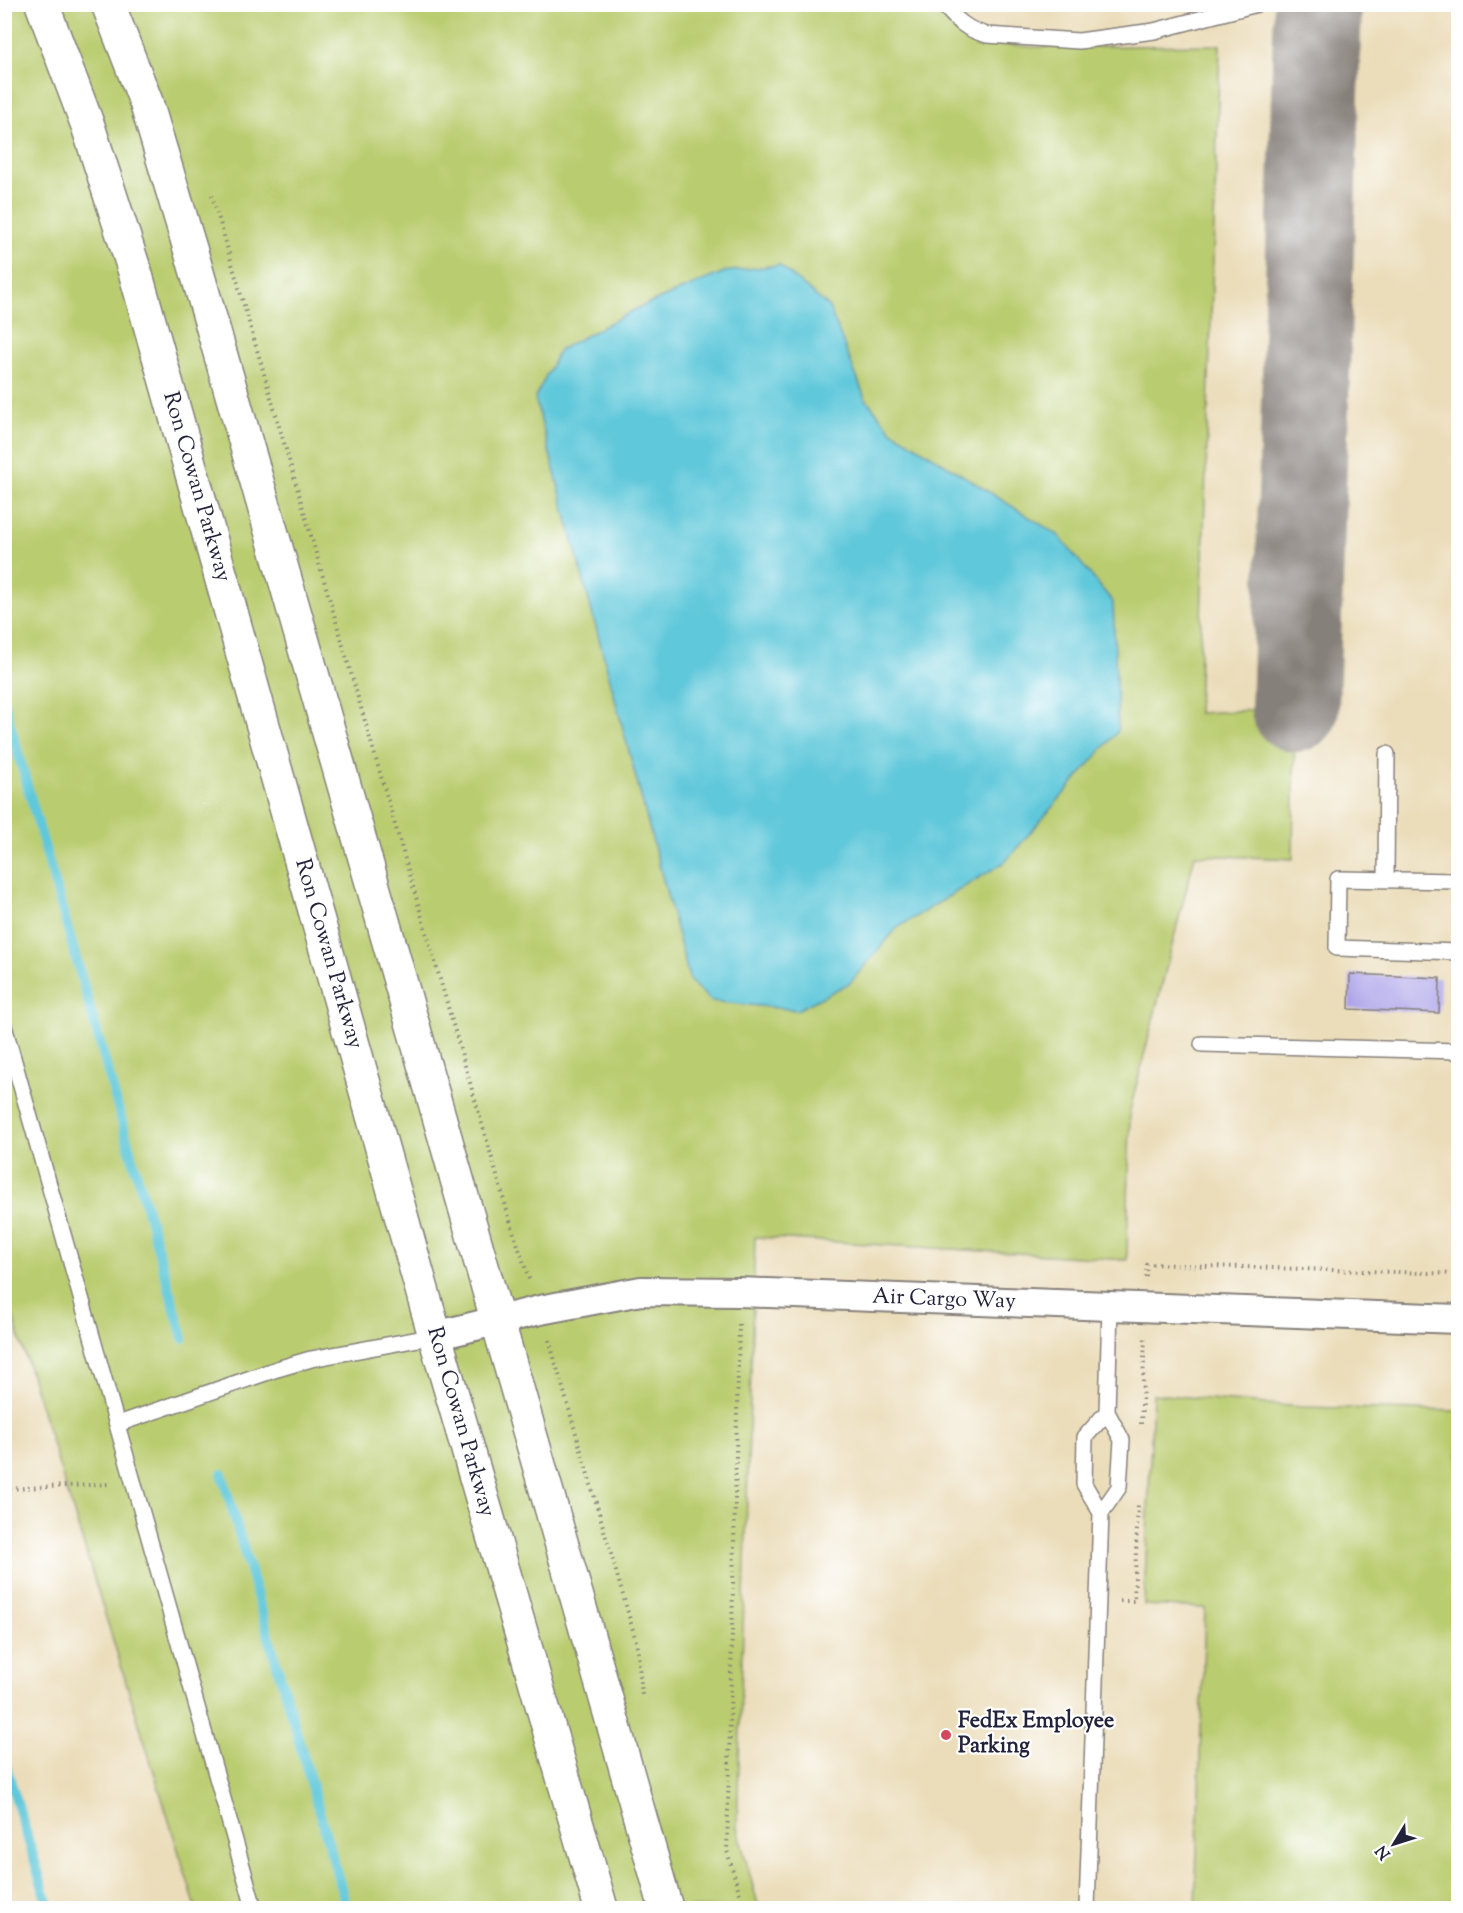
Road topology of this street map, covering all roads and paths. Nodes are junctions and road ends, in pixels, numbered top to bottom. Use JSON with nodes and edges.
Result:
{"nodes":[{"id":1,"x":42,"y":4,"type":"edge"},
{"id":2,"x":108,"y":4,"type":"edge"},
{"id":3,"x":943,"y":4,"type":"edge"},
{"id":4,"x":1257,"y":4,"type":"edge"},
{"id":5,"x":209,"y":187,"type":"dead end"},
{"id":6,"x":1387,"y":754,"type":"dead end"},
{"id":7,"x":1386,"y":880,"type":"junction"},
{"id":8,"x":1458,"y":881,"type":"edge"},
{"id":9,"x":1458,"y":952,"type":"edge"},
{"id":10,"x":4,"y":1026,"type":"edge"},
{"id":11,"x":1202,"y":1044,"type":"dead end"},
{"id":12,"x":1458,"y":1051,"type":"edge"},
{"id":13,"x":1458,"y":1274,"type":"edge"},
{"id":14,"x":739,"y":1292,"type":"junction"},
{"id":15,"x":1110,"y":1307,"type":"junction"},
{"id":16,"x":1146,"y":1307,"type":"junction"},
{"id":17,"x":540,"y":1310,"type":"junction"},
{"id":18,"x":1458,"y":1319,"type":"edge"},
{"id":19,"x":497,"y":1320,"type":"junction"},
{"id":20,"x":435,"y":1336,"type":"junction"},
{"id":21,"x":1107,"y":1412,"type":"junction"},
{"id":22,"x":117,"y":1424,"type":"junction"},
{"id":23,"x":1141,"y":1425,"type":"dead end"},
{"id":24,"x":134,"y":1483,"type":"junction"},
{"id":25,"x":4,"y":1489,"type":"edge"},
{"id":26,"x":1138,"y":1496,"type":"dead end"},
{"id":27,"x":1101,"y":1513,"type":"junction"},
{"id":28,"x":1098,"y":1600,"type":"junction"},
{"id":29,"x":642,"y":1700,"type":"dead end"},
{"id":30,"x":254,"y":1908,"type":"edge"},
{"id":31,"x":601,"y":1908,"type":"edge"},
{"id":32,"x":666,"y":1908,"type":"edge"},
{"id":33,"x":744,"y":1908,"type":"edge"},
{"id":34,"x":1087,"y":1908,"type":"edge"}],
"edges":[{"from":1,"to":20,"type":"main road","name":"Ron Cowan Parkway"},
{"from":2,"to":19,"type":"main road"},
{"from":3,"to":4,"type":"lane"},
{"from":5,"to":17,"type":"path"},
{"from":6,"to":7,"type":"lane"},
{"from":7,"to":8,"type":"lane"},
{"from":7,"to":9,"type":"lane"},
{"from":10,"to":22,"type":"lane"},
{"from":11,"to":12,"type":"lane"},
{"from":13,"to":16,"type":"path"},
{"from":14,"to":15,"type":"street","name":"Air Cargo Way"},
{"from":14,"to":17,"type":"street","name":"Air Cargo Way"},
{"from":14,"to":33,"type":"path"},
{"from":15,"to":16,"type":"street","name":"Air Cargo Way"},
{"from":15,"to":21,"type":"lane"},
{"from":16,"to":18,"type":"street","name":"Air Cargo Way"},
{"from":16,"to":23,"type":"path"},
{"from":17,"to":19,"type":"street","name":"Air Cargo Way"},
{"from":17,"to":29,"type":"path"},
{"from":19,"to":20,"type":"street","name":"Air Cargo Way"},
{"from":19,"to":32,"type":"main road"},
{"from":20,"to":22,"type":"lane"},
{"from":20,"to":31,"type":"main road","name":"Ron Cowan Parkway"},
{"from":21,"to":27,"type":"lane"},
{"from":21,"to":27,"type":"lane"},
{"from":22,"to":24,"type":"lane"},
{"from":24,"to":25,"type":"path"},
{"from":24,"to":30,"type":"lane"},
{"from":26,"to":28,"type":"path"},
{"from":27,"to":28,"type":"lane"},
{"from":28,"to":34,"type":"lane"}]}
